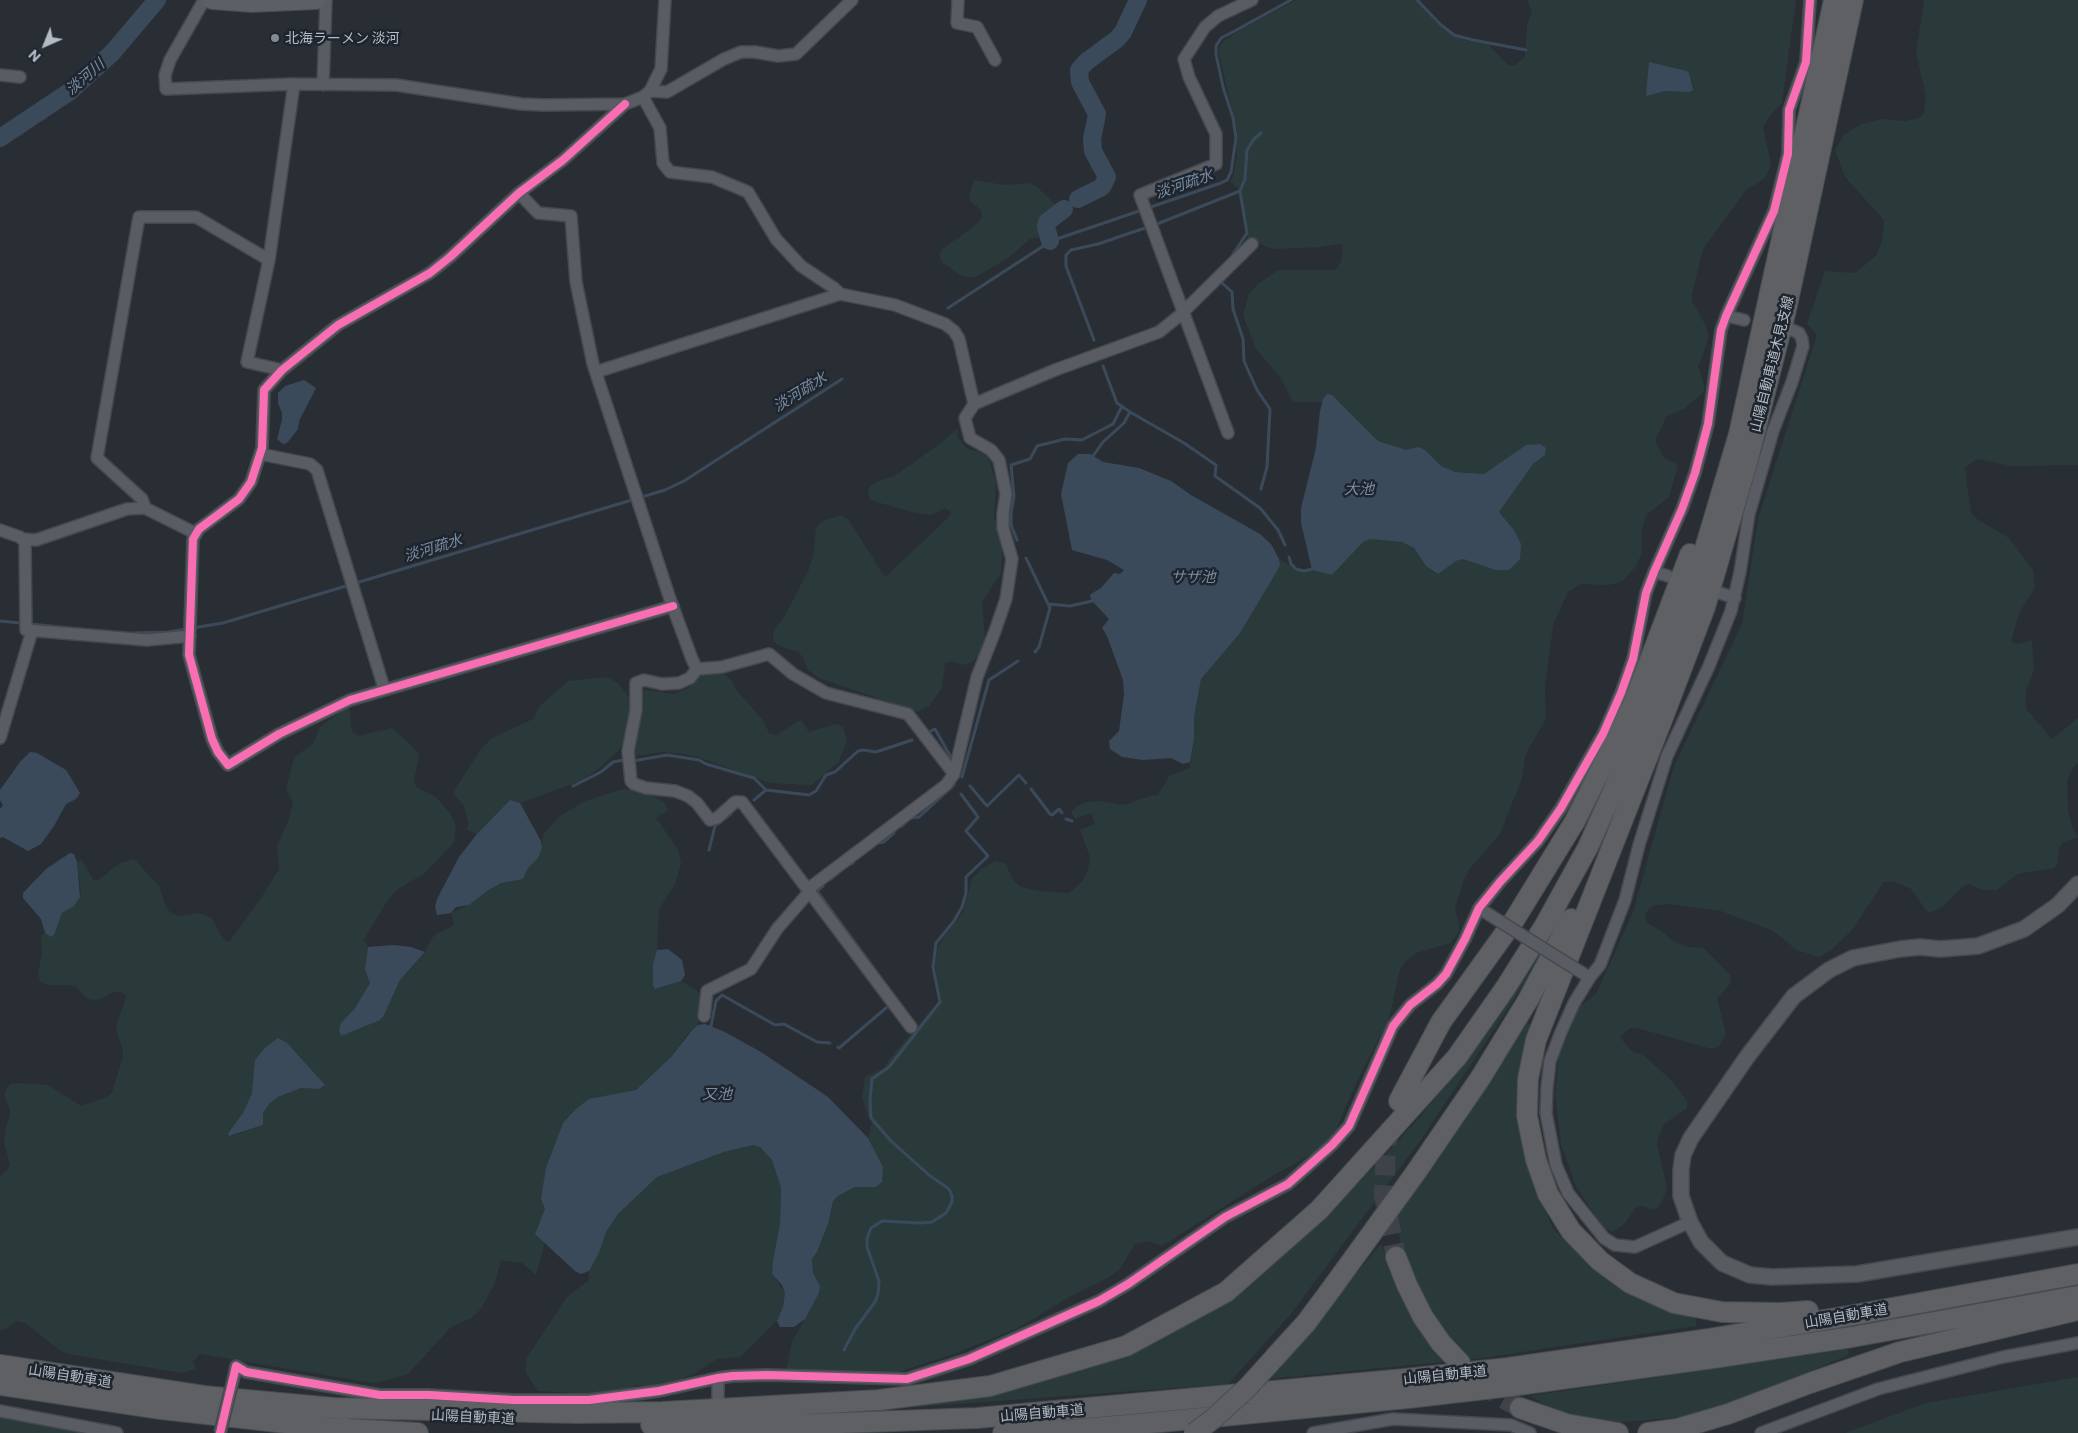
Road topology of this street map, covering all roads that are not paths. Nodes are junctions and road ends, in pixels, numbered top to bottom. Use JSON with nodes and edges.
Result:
{"nodes":[{"id":1,"x":204,"y":0,"type":"edge"},
{"id":2,"x":212,"y":0,"type":"edge"},
{"id":3,"x":317,"y":0,"type":"edge"},
{"id":4,"x":326,"y":0,"type":"edge"},
{"id":5,"x":665,"y":0,"type":"edge"},
{"id":6,"x":852,"y":0,"type":"edge"},
{"id":7,"x":958,"y":0,"type":"edge"},
{"id":8,"x":1252,"y":0,"type":"edge"},
{"id":9,"x":1810,"y":0,"type":"edge"},
{"id":10,"x":1834,"y":0,"type":"edge"},
{"id":11,"x":1853,"y":0,"type":"edge"},
{"id":12,"x":995,"y":60,"type":"dead end"},
{"id":13,"x":0,"y":75,"type":"edge"},
{"id":14,"x":20,"y":77,"type":"dead end"},
{"id":15,"x":294,"y":84,"type":"junction"},
{"id":16,"x":323,"y":85,"type":"junction"},
{"id":17,"x":647,"y":94,"type":"junction"},
{"id":18,"x":625,"y":104,"type":"junction"},
{"id":19,"x":518,"y":193,"type":"junction"},
{"id":20,"x":1252,"y":244,"type":"dead end"},
{"id":21,"x":268,"y":260,"type":"junction"},
{"id":22,"x":840,"y":294,"type":"junction"},
{"id":23,"x":1183,"y":312,"type":"junction"},
{"id":24,"x":1726,"y":316,"type":"junction"},
{"id":25,"x":1744,"y":320,"type":"dead end"},
{"id":26,"x":1792,"y":330,"type":"dead end"},
{"id":27,"x":1754,"y":368,"type":"junction"},
{"id":28,"x":282,"y":370,"type":"junction"},
{"id":29,"x":596,"y":372,"type":"junction"},
{"id":30,"x":974,"y":404,"type":"junction"},
{"id":31,"x":1228,"y":433,"type":"dead end"},
{"id":32,"x":260,"y":454,"type":"junction"},
{"id":33,"x":145,"y":508,"type":"junction"},
{"id":34,"x":0,"y":530,"type":"edge"},
{"id":35,"x":196,"y":533,"type":"junction"},
{"id":36,"x":23,"y":539,"type":"junction"},
{"id":37,"x":1654,"y":572,"type":"junction"},
{"id":38,"x":1668,"y":576,"type":"dead end"},
{"id":39,"x":1720,"y":594,"type":"dead end"},
{"id":40,"x":1735,"y":598,"type":"junction"},
{"id":41,"x":673,"y":606,"type":"junction"},
{"id":42,"x":27,"y":626,"type":"junction"},
{"id":43,"x":190,"y":632,"type":"junction"},
{"id":44,"x":697,"y":669,"type":"junction"},
{"id":45,"x":384,"y":688,"type":"junction"},
{"id":46,"x":1662,"y":720,"type":"junction"},
{"id":47,"x":0,"y":738,"type":"edge"},
{"id":48,"x":954,"y":774,"type":"junction"},
{"id":49,"x":2078,"y":884,"type":"edge"},
{"id":50,"x":809,"y":890,"type":"junction"},
{"id":51,"x":1482,"y":910,"type":"junction"},
{"id":52,"x":1587,"y":976,"type":"junction"},
{"id":53,"x":704,"y":1016,"type":"dead end"},
{"id":54,"x":911,"y":1027,"type":"dead end"},
{"id":55,"x":1398,"y":1101,"type":"dead end"},
{"id":56,"x":1690,"y":1222,"type":"junction"},
{"id":57,"x":2078,"y":1237,"type":"edge"},
{"id":58,"x":1396,"y":1257,"type":"tunnel mouth"},
{"id":59,"x":2078,"y":1274,"type":"edge"},
{"id":60,"x":1980,"y":1293,"type":"junction"},
{"id":61,"x":2078,"y":1296,"type":"edge"},
{"id":62,"x":2078,"y":1310,"type":"edge"},
{"id":63,"x":2078,"y":1343,"type":"edge"},
{"id":64,"x":0,"y":1364,"type":"edge"},
{"id":65,"x":1460,"y":1364,"type":"dead end"},
{"id":66,"x":718,"y":1378,"type":"junction"},
{"id":67,"x":0,"y":1385,"type":"edge"},
{"id":68,"x":718,"y":1398,"type":"dead end"},
{"id":69,"x":333,"y":1408,"type":"junction"},
{"id":70,"x":1520,"y":1408,"type":"tunnel mouth"},
{"id":71,"x":0,"y":1411,"type":"edge"},
{"id":72,"x":330,"y":1428,"type":"junction"},
{"id":73,"x":117,"y":1433,"type":"edge"},
{"id":74,"x":220,"y":1433,"type":"edge"},
{"id":75,"x":368,"y":1433,"type":"edge"},
{"id":76,"x":418,"y":1433,"type":"edge"},
{"id":77,"x":1003,"y":1433,"type":"edge"},
{"id":78,"x":1194,"y":1433,"type":"edge"},
{"id":79,"x":1313,"y":1433,"type":"edge"},
{"id":80,"x":1530,"y":1433,"type":"edge"},
{"id":81,"x":1618,"y":1433,"type":"edge"},
{"id":82,"x":1648,"y":1433,"type":"edge"},
{"id":83,"x":1761,"y":1433,"type":"edge"}],
"edges":[{"from":1,"to":15,"type":"street"},
{"from":2,"to":3,"type":"main road"},
{"from":4,"to":16,"type":"street"},
{"from":5,"to":17,"type":"street"},
{"from":6,"to":17,"type":"street"},
{"from":7,"to":12,"type":"street"},
{"from":8,"to":23,"type":"street"},
{"from":9,"to":24,"type":"street"},
{"from":10,"to":27,"type":"highway","name":"山陽自動車道木見支線"},
{"from":11,"to":46,"type":"highway","name":"山陽自動車道木見支線"},
{"from":13,"to":14,"type":"street"},
{"from":15,"to":16,"type":"street"},
{"from":15,"to":21,"type":"street"},
{"from":16,"to":18,"type":"street"},
{"from":17,"to":18,"type":"street"},
{"from":17,"to":22,"type":"street"},
{"from":18,"to":19,"type":"street"},
{"from":19,"to":28,"type":"street"},
{"from":19,"to":29,"type":"street"},
{"from":20,"to":23,"type":"street"},
{"from":21,"to":28,"type":"street"},
{"from":21,"to":33,"type":"street"},
{"from":22,"to":29,"type":"street"},
{"from":22,"to":30,"type":"street"},
{"from":23,"to":30,"type":"street"},
{"from":23,"to":31,"type":"street"},
{"from":24,"to":25,"type":"street"},
{"from":24,"to":37,"type":"street"},
{"from":26,"to":40,"type":"street"},
{"from":27,"to":55,"type":"highway"},
{"from":27,"to":69,"type":"highway"},
{"from":28,"to":32,"type":"street"},
{"from":29,"to":41,"type":"street"},
{"from":30,"to":48,"type":"street"},
{"from":32,"to":35,"type":"street"},
{"from":32,"to":45,"type":"street"},
{"from":33,"to":35,"type":"street"},
{"from":33,"to":36,"type":"street"},
{"from":34,"to":36,"type":"street"},
{"from":35,"to":43,"type":"street"},
{"from":36,"to":42,"type":"street"},
{"from":37,"to":38,"type":"street"},
{"from":37,"to":51,"type":"street"},
{"from":39,"to":40,"type":"street"},
{"from":40,"to":52,"type":"street"},
{"from":41,"to":44,"type":"street"},
{"from":41,"to":45,"type":"street"},
{"from":42,"to":43,"type":"street"},
{"from":42,"to":47,"type":"street"},
{"from":43,"to":45,"type":"street"},
{"from":44,"to":48,"type":"street"},
{"from":44,"to":50,"type":"street"},
{"from":46,"to":60,"type":"highway"},
{"from":46,"to":78,"type":"highway","bridge":true},
{"from":48,"to":50,"type":"street"},
{"from":49,"to":56,"type":"street"},
{"from":50,"to":53,"type":"street"},
{"from":50,"to":54,"type":"street"},
{"from":51,"to":52,"type":"street","bridge":true},
{"from":51,"to":66,"type":"street"},
{"from":52,"to":56,"type":"street"},
{"from":56,"to":57,"type":"street"},
{"from":58,"to":65,"type":"highway"},
{"from":59,"to":60,"type":"highway","name":"山陽自動車道"},
{"from":60,"to":69,"type":"highway","name":"山陽自動車道"},
{"from":61,"to":77,"type":"highway","name":"山陽自動車道"},
{"from":62,"to":82,"type":"highway"},
{"from":63,"to":83,"type":"street"},
{"from":64,"to":69,"type":"highway","name":"山陽自動車道"},
{"from":66,"to":68,"type":"street"},
{"from":66,"to":74,"type":"street","bridge":true},
{"from":67,"to":72,"type":"highway","name":"山陽自動車道"},
{"from":70,"to":81,"type":"highway"},
{"from":71,"to":73,"type":"street"},
{"from":72,"to":75,"type":"highway"},
{"from":72,"to":76,"type":"highway","name":"山陽自動車道"},
{"from":79,"to":80,"type":"street"}]}
